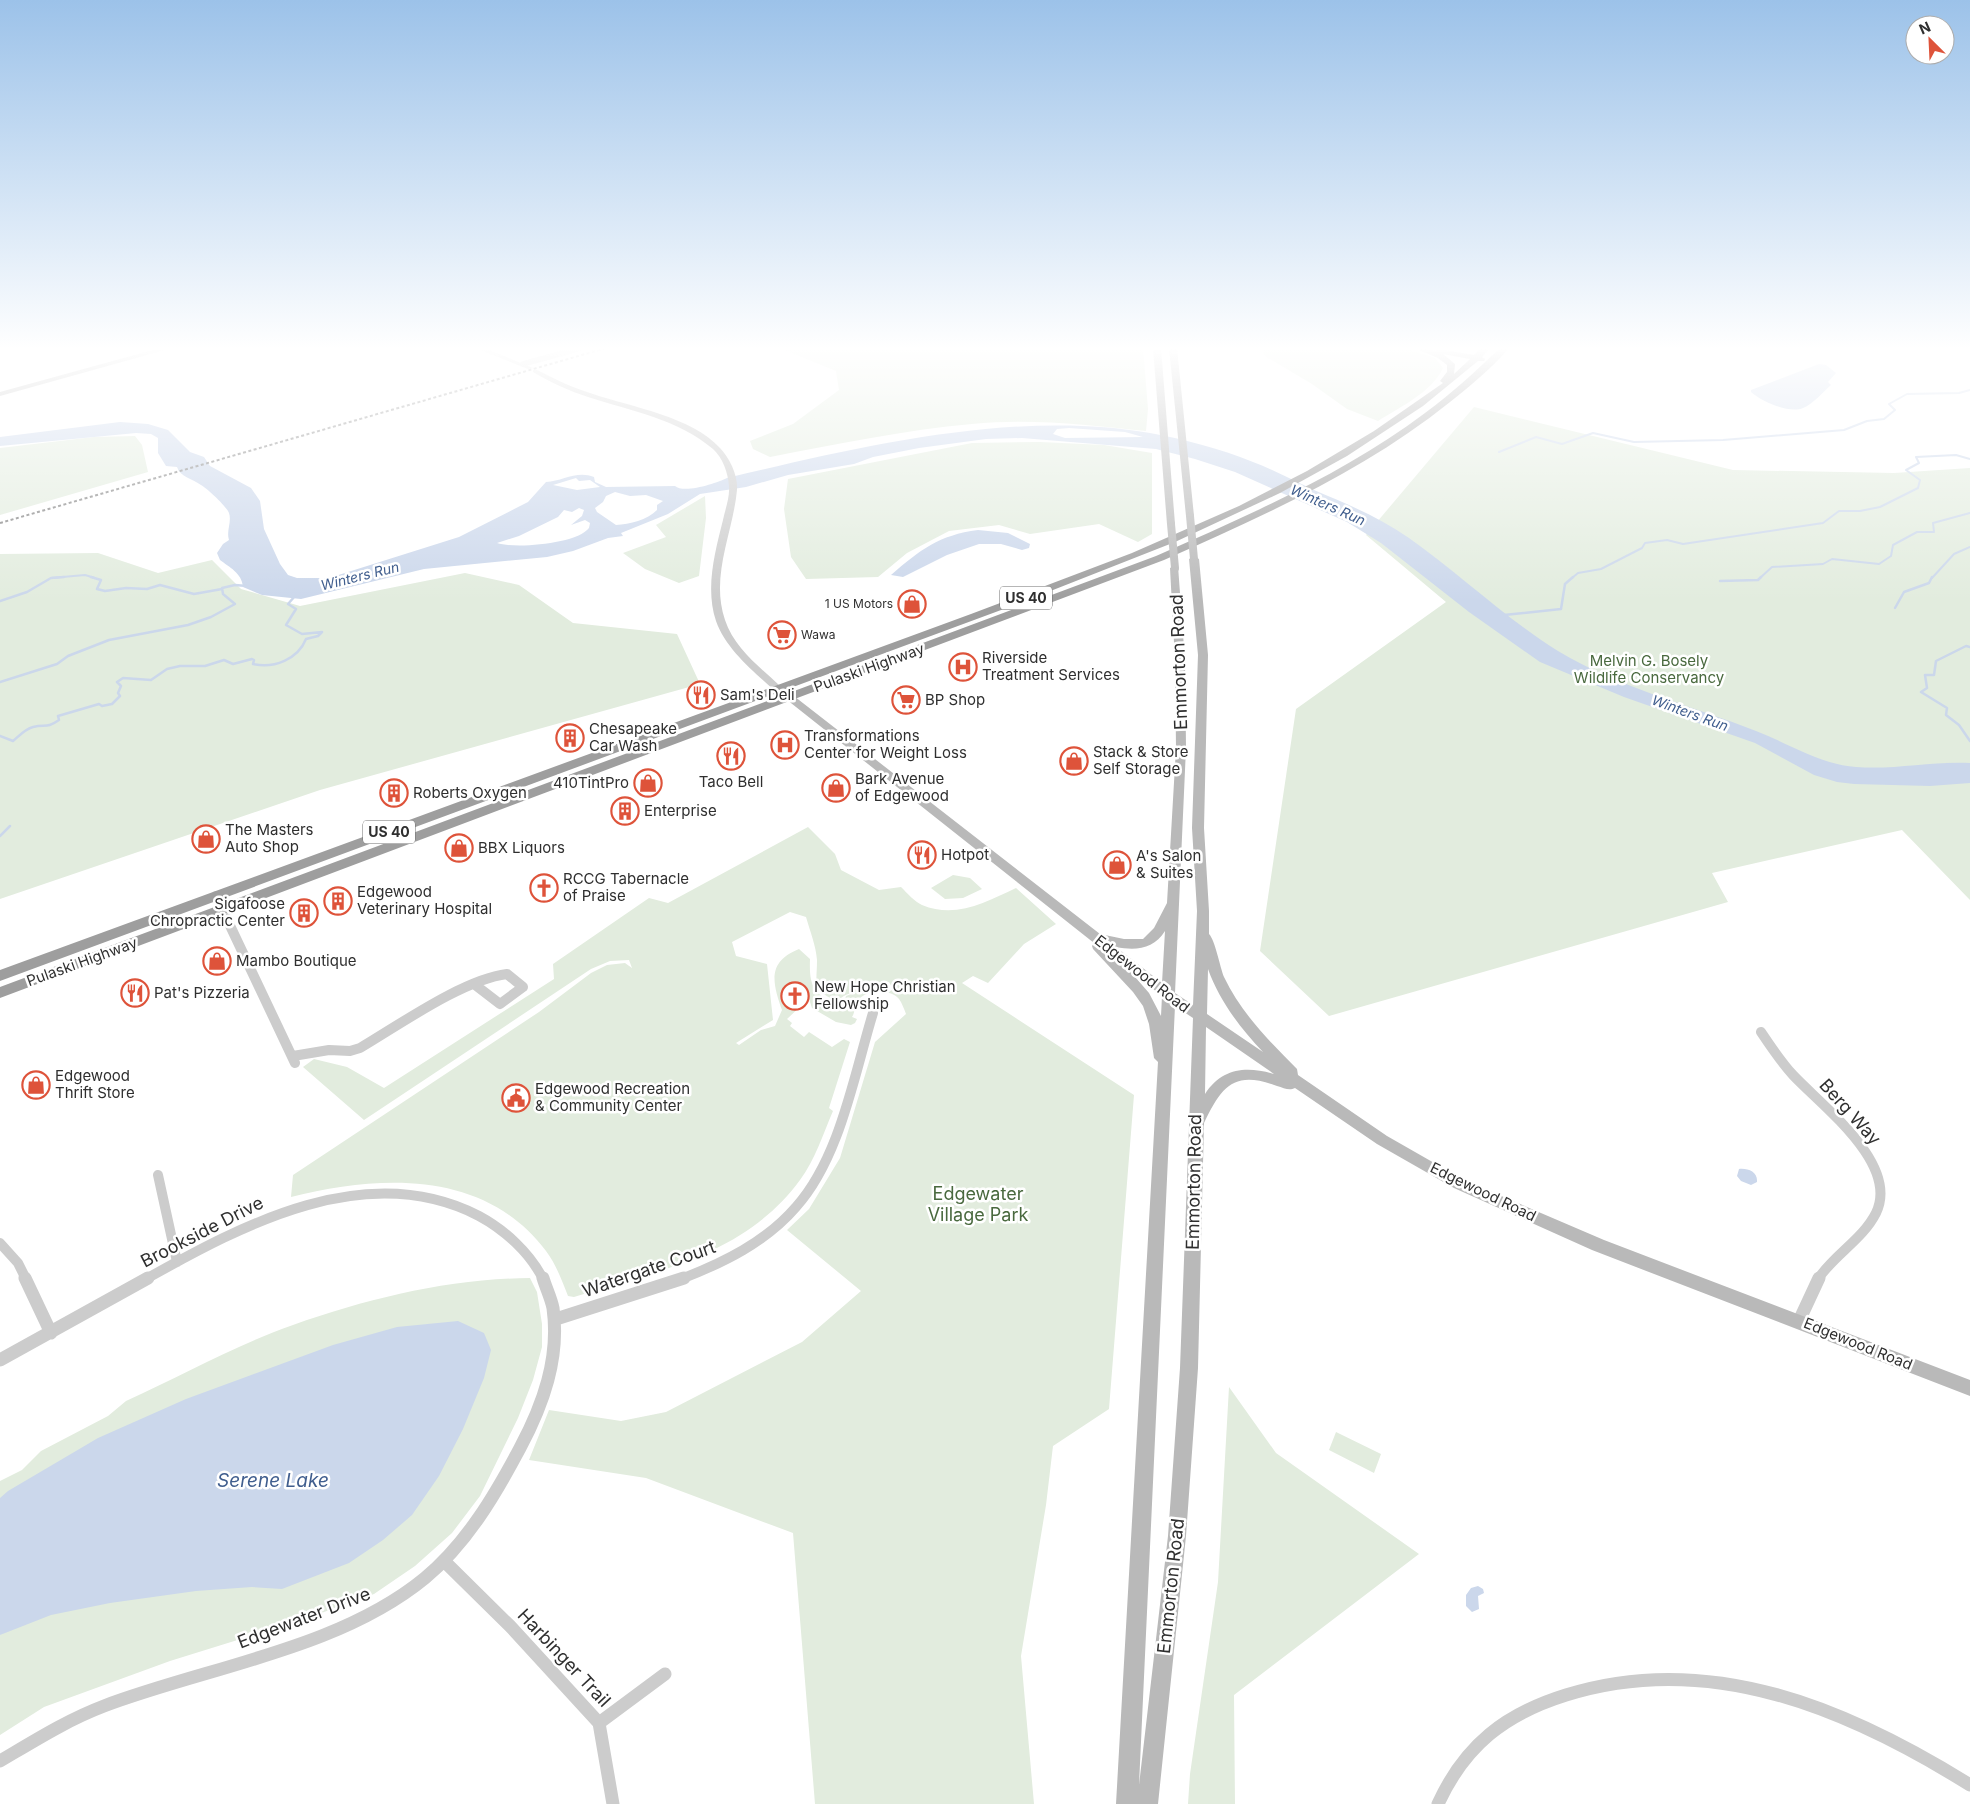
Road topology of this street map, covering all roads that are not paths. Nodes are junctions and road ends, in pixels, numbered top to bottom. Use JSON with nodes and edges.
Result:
{"nodes":[{"id":1,"x":694,"y":432,"type":"edge"},
{"id":2,"x":1164,"y":432,"type":"edge"},
{"id":3,"x":1182,"y":432,"type":"edge"},
{"id":4,"x":1379,"y":432,"type":"edge"},
{"id":5,"x":1404,"y":432,"type":"edge"},
{"id":6,"x":777,"y":688,"type":"junction"},
{"id":7,"x":789,"y":698,"type":"junction"},
{"id":8,"x":216,"y":896,"type":"junction"},
{"id":9,"x":1175,"y":900,"type":"junction"},
{"id":10,"x":222,"y":910,"type":"junction"},
{"id":11,"x":1203,"y":911,"type":"junction"},
{"id":12,"x":1088,"y":932,"type":"junction"},
{"id":13,"x":0,"y":976,"type":"edge"},
{"id":14,"x":474,"y":984,"type":"junction"},
{"id":15,"x":0,"y":993,"type":"edge"},
{"id":16,"x":1170,"y":996,"type":"junction"},
{"id":17,"x":873,"y":1013,"type":"dead end"},
{"id":18,"x":1199,"y":1018,"type":"junction"},
{"id":19,"x":1761,"y":1032,"type":"dead end"},
{"id":20,"x":1165,"y":1081,"type":"junction"},
{"id":21,"x":1315,"y":1096,"type":"junction"},
{"id":22,"x":1195,"y":1129,"type":"junction"},
{"id":23,"x":158,"y":1174,"type":"dead end"},
{"id":24,"x":0,"y":1243,"type":"edge"},
{"id":25,"x":177,"y":1262,"type":"junction"},
{"id":26,"x":556,"y":1319,"type":"junction"},
{"id":27,"x":1799,"y":1322,"type":"junction"},
{"id":28,"x":50,"y":1333,"type":"junction"},
{"id":29,"x":0,"y":1360,"type":"edge"},
{"id":30,"x":1970,"y":1388,"type":"edge"},
{"id":31,"x":444,"y":1561,"type":"junction"},
{"id":32,"x":665,"y":1674,"type":"dead end"},
{"id":33,"x":599,"y":1722,"type":"junction"},
{"id":34,"x":0,"y":1761,"type":"edge"},
{"id":35,"x":1970,"y":1785,"type":"edge"},
{"id":36,"x":613,"y":1804,"type":"edge"},
{"id":37,"x":1127,"y":1804,"type":"edge"},
{"id":38,"x":1147,"y":1804,"type":"edge"},
{"id":39,"x":1438,"y":1804,"type":"edge"}],
"edges":[{"from":1,"to":6,"type":"street","name":"Edgewood Road"},
{"from":2,"to":9,"type":"main road","name":"Emmorton Road","bridge":true},
{"from":3,"to":11,"type":"main road","name":"Emmorton Road","bridge":true},
{"from":4,"to":6,"type":"highway","name":"Pulaski Highway","number":"US 40"},
{"from":5,"to":7,"type":"highway","name":"Pulaski Highway","number":"US 40"},
{"from":6,"to":7,"type":"main road","name":"Edgewood Road"},
{"from":6,"to":8,"type":"highway","name":"Pulaski Highway","number":"US 40"},
{"from":7,"to":10,"type":"highway","name":"Pulaski Highway","number":"US 40"},
{"from":7,"to":12,"type":"main road","name":"Edgewood Road"},
{"from":8,"to":10,"type":"street"},
{"from":8,"to":13,"type":"highway","name":"Pulaski Highway","number":"US 40"},
{"from":9,"to":12,"type":"main road"},
{"from":9,"to":16,"type":"main road","name":"Emmorton Road"},
{"from":10,"to":14,"type":"street"},
{"from":10,"to":15,"type":"highway","name":"Pulaski Highway","number":"US 40"},
{"from":11,"to":18,"type":"main road","name":"Emmorton Road"},
{"from":11,"to":21,"type":"main road"},
{"from":12,"to":16,"type":"main road","name":"Edgewood Road"},
{"from":12,"to":20,"type":"main road"},
{"from":14,"to":14,"type":"street"},
{"from":16,"to":18,"type":"main road","name":"Edgewood Road"},
{"from":16,"to":20,"type":"main road","name":"Emmorton Road"},
{"from":17,"to":26,"type":"street","name":"Watergate Court"},
{"from":18,"to":21,"type":"main road","name":"Edgewood Road"},
{"from":18,"to":22,"type":"main road","name":"Emmorton Road"},
{"from":19,"to":27,"type":"street","name":"Berg Way"},
{"from":20,"to":37,"type":"main road","name":"Emmorton Road"},
{"from":21,"to":22,"type":"main road"},
{"from":21,"to":27,"type":"main road","name":"Edgewood Road"},
{"from":22,"to":38,"type":"main road","name":"Emmorton Road"},
{"from":23,"to":25,"type":"street"},
{"from":24,"to":28,"type":"street"},
{"from":25,"to":26,"type":"street","name":"Brookside Drive"},
{"from":25,"to":28,"type":"street","name":"Brookside Drive"},
{"from":26,"to":31,"type":"street","name":"Edgewater Drive"},
{"from":27,"to":30,"type":"main road","name":"Edgewood Road"},
{"from":28,"to":29,"type":"street","name":"Brookside Drive"},
{"from":31,"to":33,"type":"street","name":"Harbinger Trail"},
{"from":31,"to":34,"type":"street","name":"Edgewater Drive"},
{"from":32,"to":33,"type":"street"},
{"from":33,"to":36,"type":"street","name":"Harbinger Trail"},
{"from":35,"to":39,"type":"street"}]}
